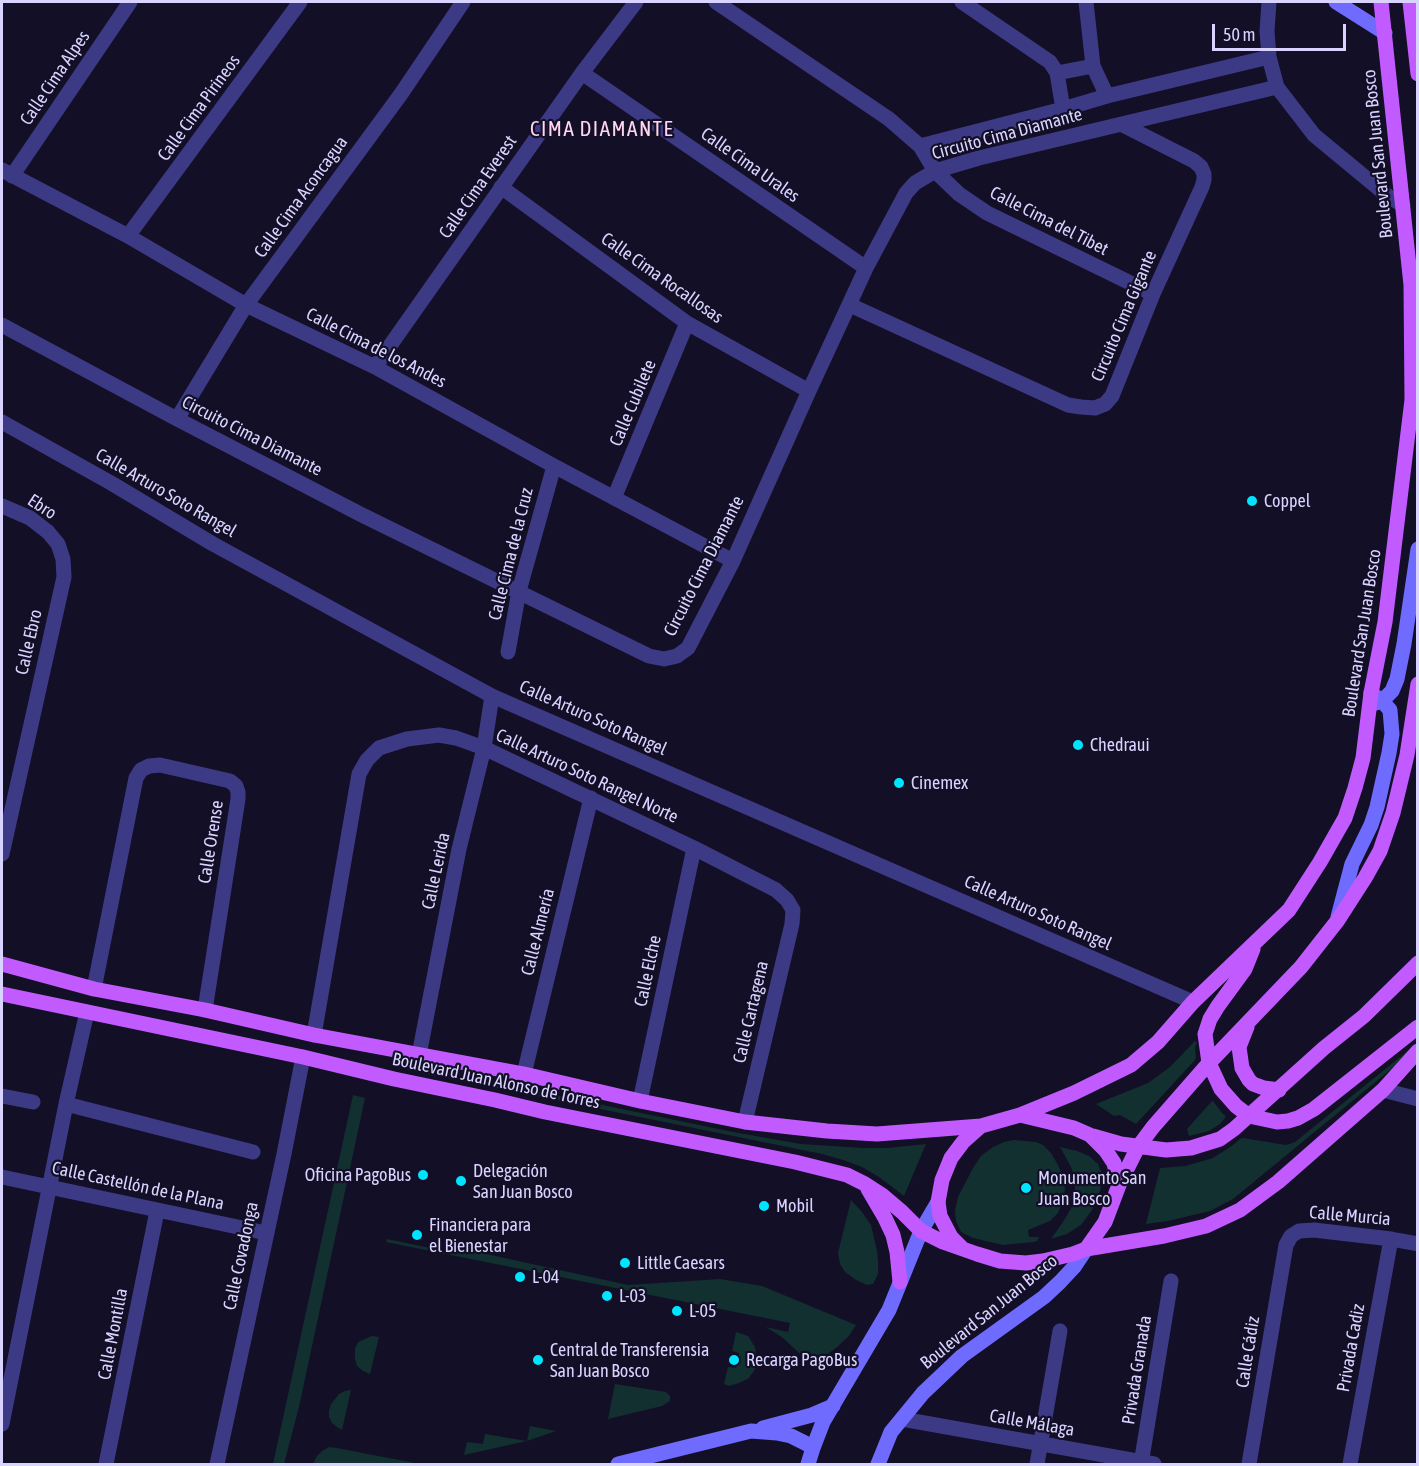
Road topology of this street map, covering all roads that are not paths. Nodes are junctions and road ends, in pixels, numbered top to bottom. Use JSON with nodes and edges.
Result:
{"nodes":[{"id":1,"x":130,"y":2,"type":"edge"},
{"id":2,"x":300,"y":2,"type":"edge"},
{"id":3,"x":463,"y":2,"type":"edge"},
{"id":4,"x":636,"y":2,"type":"edge"},
{"id":5,"x":716,"y":2,"type":"edge"},
{"id":6,"x":962,"y":2,"type":"edge"},
{"id":7,"x":1086,"y":2,"type":"edge"},
{"id":8,"x":1269,"y":2,"type":"edge"},
{"id":9,"x":1336,"y":2,"type":"edge"},
{"id":10,"x":1381,"y":2,"type":"edge"},
{"id":11,"x":1410,"y":2,"type":"edge"},
{"id":12,"x":1385,"y":33,"type":"junction"},
{"id":13,"x":1269,"y":57,"type":"junction"},
{"id":14,"x":1093,"y":66,"type":"junction"},
{"id":15,"x":582,"y":73,"type":"junction"},
{"id":16,"x":1057,"y":73,"type":"junction"},
{"id":17,"x":1418,"y":74,"type":"edge"},
{"id":18,"x":1277,"y":87,"type":"junction"},
{"id":19,"x":1107,"y":96,"type":"junction"},
{"id":20,"x":1063,"y":109,"type":"junction"},
{"id":21,"x":1123,"y":125,"type":"junction"},
{"id":22,"x":920,"y":146,"type":"junction"},
{"id":23,"x":935,"y":171,"type":"junction"},
{"id":24,"x":7,"y":173,"type":"edge"},
{"id":25,"x":501,"y":187,"type":"junction"},
{"id":26,"x":1403,"y":205,"type":"junction"},
{"id":27,"x":129,"y":237,"type":"junction"},
{"id":28,"x":866,"y":268,"type":"junction"},
{"id":29,"x":1153,"y":294,"type":"junction"},
{"id":30,"x":246,"y":305,"type":"junction"},
{"id":31,"x":849,"y":305,"type":"junction"},
{"id":32,"x":687,"y":323,"type":"junction"},
{"id":33,"x":2,"y":325,"type":"edge"},
{"id":34,"x":375,"y":368,"type":"junction"},
{"id":35,"x":809,"y":391,"type":"junction"},
{"id":36,"x":177,"y":419,"type":"junction"},
{"id":37,"x":2,"y":422,"type":"edge"},
{"id":38,"x":554,"y":466,"type":"junction"},
{"id":39,"x":614,"y":498,"type":"junction"},
{"id":40,"x":2,"y":506,"type":"edge"},
{"id":41,"x":58,"y":544,"type":"joint"},
{"id":42,"x":1418,"y":549,"type":"edge"},
{"id":43,"x":733,"y":561,"type":"junction"},
{"id":44,"x":519,"y":591,"type":"junction"},
{"id":45,"x":508,"y":652,"type":"dead end"},
{"id":46,"x":1418,"y":684,"type":"edge"},
{"id":47,"x":492,"y":696,"type":"junction"},
{"id":48,"x":1375,"y":700,"type":"junction"},
{"id":49,"x":484,"y":748,"type":"junction"},
{"id":50,"x":591,"y":798,"type":"junction"},
{"id":51,"x":694,"y":848,"type":"junction"},
{"id":52,"x":2,"y":854,"type":"edge"},
{"id":53,"x":793,"y":910,"type":"joint"},
{"id":54,"x":1338,"y":920,"type":"junction"},
{"id":55,"x":1256,"y":943,"type":"junction"},
{"id":56,"x":1418,"y":963,"type":"edge"},
{"id":57,"x":2,"y":964,"type":"edge"},
{"id":58,"x":94,"y":990,"type":"junction"},
{"id":59,"x":2,"y":994,"type":"edge"},
{"id":60,"x":1193,"y":1002,"type":"junction"},
{"id":61,"x":205,"y":1010,"type":"junction"},
{"id":62,"x":87,"y":1012,"type":"junction"},
{"id":63,"x":1250,"y":1019,"type":"junction"},
{"id":64,"x":1418,"y":1027,"type":"edge"},
{"id":65,"x":314,"y":1035,"type":"junction"},
{"id":66,"x":1418,"y":1051,"type":"edge"},
{"id":67,"x":419,"y":1055,"type":"junction"},
{"id":68,"x":303,"y":1057,"type":"junction"},
{"id":69,"x":1209,"y":1063,"type":"junction"},
{"id":70,"x":524,"y":1074,"type":"junction"},
{"id":71,"x":1279,"y":1090,"type":"junction"},
{"id":72,"x":1383,"y":1090,"type":"junction"},
{"id":73,"x":2,"y":1096,"type":"edge"},
{"id":74,"x":1418,"y":1099,"type":"edge"},
{"id":75,"x":640,"y":1101,"type":"junction"},
{"id":76,"x":33,"y":1102,"type":"dead end"},
{"id":77,"x":66,"y":1104,"type":"junction"},
{"id":78,"x":1020,"y":1115,"type":"junction"},
{"id":79,"x":1248,"y":1116,"type":"junction"},
{"id":80,"x":746,"y":1122,"type":"junction"},
{"id":81,"x":981,"y":1126,"type":"junction"},
{"id":82,"x":1090,"y":1135,"type":"junction"},
{"id":83,"x":1138,"y":1147,"type":"junction"},
{"id":84,"x":253,"y":1152,"type":"dead end"},
{"id":85,"x":2,"y":1177,"type":"edge"},
{"id":86,"x":865,"y":1184,"type":"junction"},
{"id":87,"x":1119,"y":1185,"type":"junction"},
{"id":88,"x":50,"y":1187,"type":"junction"},
{"id":89,"x":938,"y":1202,"type":"junction"},
{"id":90,"x":157,"y":1211,"type":"junction"},
{"id":91,"x":921,"y":1231,"type":"junction"},
{"id":92,"x":266,"y":1233,"type":"junction"},
{"id":93,"x":1391,"y":1239,"type":"junction"},
{"id":94,"x":1418,"y":1244,"type":"edge"},
{"id":95,"x":1286,"y":1245,"type":"joint"},
{"id":96,"x":962,"y":1248,"type":"junction"},
{"id":97,"x":1086,"y":1249,"type":"junction"},
{"id":98,"x":1171,"y":1281,"type":"dead end"},
{"id":99,"x":900,"y":1282,"type":"junction"},
{"id":100,"x":1060,"y":1331,"type":"dead end"},
{"id":101,"x":833,"y":1406,"type":"junction"},
{"id":102,"x":902,"y":1419,"type":"junction"},
{"id":103,"x":2,"y":1424,"type":"edge"},
{"id":104,"x":751,"y":1431,"type":"junction"},
{"id":105,"x":1040,"y":1444,"type":"junction"},
{"id":106,"x":813,"y":1448,"type":"junction"},
{"id":107,"x":106,"y":1464,"type":"edge"},
{"id":108,"x":217,"y":1464,"type":"edge"},
{"id":109,"x":618,"y":1464,"type":"edge"},
{"id":110,"x":808,"y":1464,"type":"edge"},
{"id":111,"x":878,"y":1464,"type":"edge"},
{"id":112,"x":1037,"y":1464,"type":"edge"},
{"id":113,"x":1145,"y":1464,"type":"edge"},
{"id":114,"x":1249,"y":1464,"type":"edge"},
{"id":115,"x":1350,"y":1464,"type":"edge"}],
"edges":[{"from":1,"to":24,"type":"street","name":"Calle Cima Alpes"},
{"from":2,"to":27,"type":"street","name":"Calle Cima Pirineos"},
{"from":3,"to":30,"type":"street","name":"Calle Cima Aconcagua"},
{"from":4,"to":15,"type":"street","name":"Calle Cima Everest"},
{"from":5,"to":22,"type":"street","name":"Calle Cima del Tibet"},
{"from":6,"to":16,"type":"street"},
{"from":7,"to":14,"type":"street"},
{"from":8,"to":13,"type":"street"},
{"from":9,"to":12,"type":"street"},
{"from":10,"to":12,"type":"main road","name":"Boulevard San Juan Bosco"},
{"from":11,"to":17,"type":"main road"},
{"from":12,"to":26,"type":"main road","name":"Boulevard San Juan Bosco"},
{"from":13,"to":18,"type":"street"},
{"from":13,"to":19,"type":"street","name":"Circuito Cima Diamante"},
{"from":14,"to":16,"type":"street"},
{"from":14,"to":19,"type":"street"},
{"from":15,"to":25,"type":"street","name":"Calle Cima Everest"},
{"from":15,"to":28,"type":"street","name":"Calle Cima Urales"},
{"from":16,"to":20,"type":"street"},
{"from":18,"to":21,"type":"street","name":"Circuito Cima Diamante"},
{"from":18,"to":26,"type":"street"},
{"from":19,"to":20,"type":"street","name":"Circuito Cima Diamante"},
{"from":20,"to":22,"type":"street","name":"Circuito Cima Diamante"},
{"from":21,"to":23,"type":"street","name":"Circuito Cima Diamante"},
{"from":21,"to":29,"type":"street","name":"Circuito Cima Gigante"},
{"from":22,"to":23,"type":"street","name":"Calle Cima del Tibet"},
{"from":23,"to":28,"type":"street","name":"Circuito Cima Diamante"},
{"from":23,"to":29,"type":"street","name":"Calle Cima del Tibet"},
{"from":24,"to":27,"type":"street","name":"Calle Cima de los Andes"},
{"from":25,"to":32,"type":"street","name":"Calle Cima Rocallosas"},
{"from":25,"to":34,"type":"street","name":"Calle Cima Everest"},
{"from":26,"to":48,"type":"main road","name":"Boulevard San Juan Bosco"},
{"from":27,"to":30,"type":"street","name":"Calle Cima de los Andes"},
{"from":28,"to":31,"type":"street","name":"Circuito Cima Diamante"},
{"from":29,"to":31,"type":"street","name":"Circuito Cima Gigante"},
{"from":30,"to":34,"type":"street","name":"Calle Cima de los Andes"},
{"from":30,"to":36,"type":"street","name":"Calle Cima Aconcagua"},
{"from":31,"to":35,"type":"street","name":"Circuito Cima Diamante"},
{"from":32,"to":35,"type":"street","name":"Calle Cima Rocallosas"},
{"from":32,"to":39,"type":"street","name":"Calle Cubilete"},
{"from":33,"to":36,"type":"street","name":"Circuito Cima Diamante"},
{"from":34,"to":38,"type":"street","name":"Calle Cima de los Andes"},
{"from":35,"to":43,"type":"street","name":"Circuito Cima Diamante"},
{"from":36,"to":44,"type":"street","name":"Circuito Cima Diamante"},
{"from":37,"to":47,"type":"street","name":"Calle Arturo Soto Rangel"},
{"from":38,"to":39,"type":"street","name":"Calle Cima de los Andes"},
{"from":38,"to":44,"type":"street","name":"Calle Cima de la Cruz"},
{"from":39,"to":43,"type":"street","name":"Calle Cima de los Andes"},
{"from":40,"to":41,"type":"street","name":"Ebro"},
{"from":41,"to":52,"type":"street","name":"Calle Ebro"},
{"from":42,"to":48,"type":"street"},
{"from":43,"to":44,"type":"street","name":"Circuito Cima Diamante"},
{"from":44,"to":45,"type":"street","name":"Calle Cima de la Cruz"},
{"from":46,"to":54,"type":"main road"},
{"from":47,"to":49,"type":"street","name":"Calle Lerida"},
{"from":47,"to":60,"type":"street","name":"Calle Arturo Soto Rangel"},
{"from":48,"to":54,"type":"street"},
{"from":48,"to":55,"type":"main road","name":"Boulevard San Juan Bosco"},
{"from":49,"to":50,"type":"street","name":"Calle Arturo Soto Rangel Norte"},
{"from":49,"to":65,"type":"street","name":"Calle Arturo Soto Rangel Norte"},
{"from":49,"to":67,"type":"street","name":"Calle Lerida"},
{"from":50,"to":51,"type":"street","name":"Calle Arturo Soto Rangel Norte"},
{"from":50,"to":70,"type":"street","name":"Calle Almería"},
{"from":51,"to":53,"type":"street","name":"Calle Arturo Soto Rangel Norte"},
{"from":51,"to":75,"type":"street","name":"Calle Elche"},
{"from":53,"to":80,"type":"street","name":"Calle Cartagena"},
{"from":54,"to":63,"type":"main road"},
{"from":55,"to":60,"type":"main road","name":"Boulevard San Juan Bosco"},
{"from":55,"to":69,"type":"main road"},
{"from":56,"to":71,"type":"main road"},
{"from":57,"to":58,"type":"main road","name":"Boulevard Juan Alonso de Torres"},
{"from":58,"to":61,"type":"main road","name":"Boulevard Juan Alonso de Torres"},
{"from":58,"to":61,"type":"street","name":"Calle Orense"},
{"from":59,"to":62,"type":"main road","name":"Boulevard Juan Alonso de Torres"},
{"from":60,"to":78,"type":"main road","name":"Boulevard San Juan Bosco"},
{"from":61,"to":65,"type":"main road","name":"Boulevard Juan Alonso de Torres"},
{"from":62,"to":68,"type":"main road","name":"Boulevard Juan Alonso de Torres"},
{"from":62,"to":77,"type":"street"},
{"from":63,"to":69,"type":"main road"},
{"from":63,"to":71,"type":"main road"},
{"from":64,"to":79,"type":"main road"},
{"from":65,"to":67,"type":"main road","name":"Boulevard Juan Alonso de Torres"},
{"from":66,"to":72,"type":"main road"},
{"from":67,"to":70,"type":"main road","name":"Boulevard Juan Alonso de Torres"},
{"from":68,"to":86,"type":"main road","name":"Boulevard Juan Alonso de Torres"},
{"from":68,"to":92,"type":"street","name":"Calle Covadonga"},
{"from":69,"to":79,"type":"main road"},
{"from":69,"to":83,"type":"main road"},
{"from":70,"to":75,"type":"main road","name":"Boulevard Juan Alonso de Torres"},
{"from":71,"to":79,"type":"main road"},
{"from":72,"to":74,"type":"street"},
{"from":72,"to":97,"type":"main road"},
{"from":73,"to":76,"type":"street"},
{"from":75,"to":80,"type":"main road","name":"Boulevard Juan Alonso de Torres"},
{"from":77,"to":84,"type":"street"},
{"from":77,"to":88,"type":"street"},
{"from":78,"to":81,"type":"main road"},
{"from":78,"to":82,"type":"main road"},
{"from":79,"to":83,"type":"main road"},
{"from":80,"to":81,"type":"main road","name":"Boulevard Juan Alonso de Torres"},
{"from":81,"to":89,"type":"main road"},
{"from":82,"to":83,"type":"main road"},
{"from":82,"to":87,"type":"main road"},
{"from":83,"to":87,"type":"main road"},
{"from":85,"to":88,"type":"street","name":"Calle Castellón de la Plana"},
{"from":86,"to":91,"type":"main road","name":"Boulevard Juan Alonso de Torres"},
{"from":86,"to":99,"type":"main road"},
{"from":87,"to":97,"type":"main road"},
{"from":88,"to":90,"type":"street","name":"Calle Castellón de la Plana"},
{"from":88,"to":103,"type":"street"},
{"from":89,"to":91,"type":"street"},
{"from":89,"to":96,"type":"main road"},
{"from":90,"to":92,"type":"street","name":"Calle Castellón de la Plana"},
{"from":90,"to":107,"type":"street","name":"Calle Montilla"},
{"from":91,"to":96,"type":"main road","name":"Boulevard Juan Alonso de Torres"},
{"from":91,"to":99,"type":"street"},
{"from":92,"to":108,"type":"street","name":"Calle Covadonga"},
{"from":93,"to":94,"type":"street","name":"Calle Murcia"},
{"from":93,"to":95,"type":"street","name":"Calle Murcia"},
{"from":93,"to":115,"type":"street","name":"Privada Cadiz"},
{"from":95,"to":114,"type":"street","name":"Calle Cádiz"},
{"from":96,"to":97,"type":"main road"},
{"from":97,"to":102,"type":"street","name":"Boulevard San Juan Bosco"},
{"from":98,"to":113,"type":"street","name":"Privada Granada"},
{"from":99,"to":101,"type":"street"},
{"from":100,"to":105,"type":"street"},
{"from":101,"to":104,"type":"street"},
{"from":101,"to":106,"type":"street"},
{"from":102,"to":105,"type":"street","name":"Calle Málaga"},
{"from":102,"to":111,"type":"street","name":"Boulevard San Juan Bosco"},
{"from":104,"to":106,"type":"street"},
{"from":104,"to":109,"type":"street"},
{"from":105,"to":112,"type":"street"},
{"from":105,"to":113,"type":"street","name":"Calle Málaga"},
{"from":106,"to":110,"type":"street"}]}
